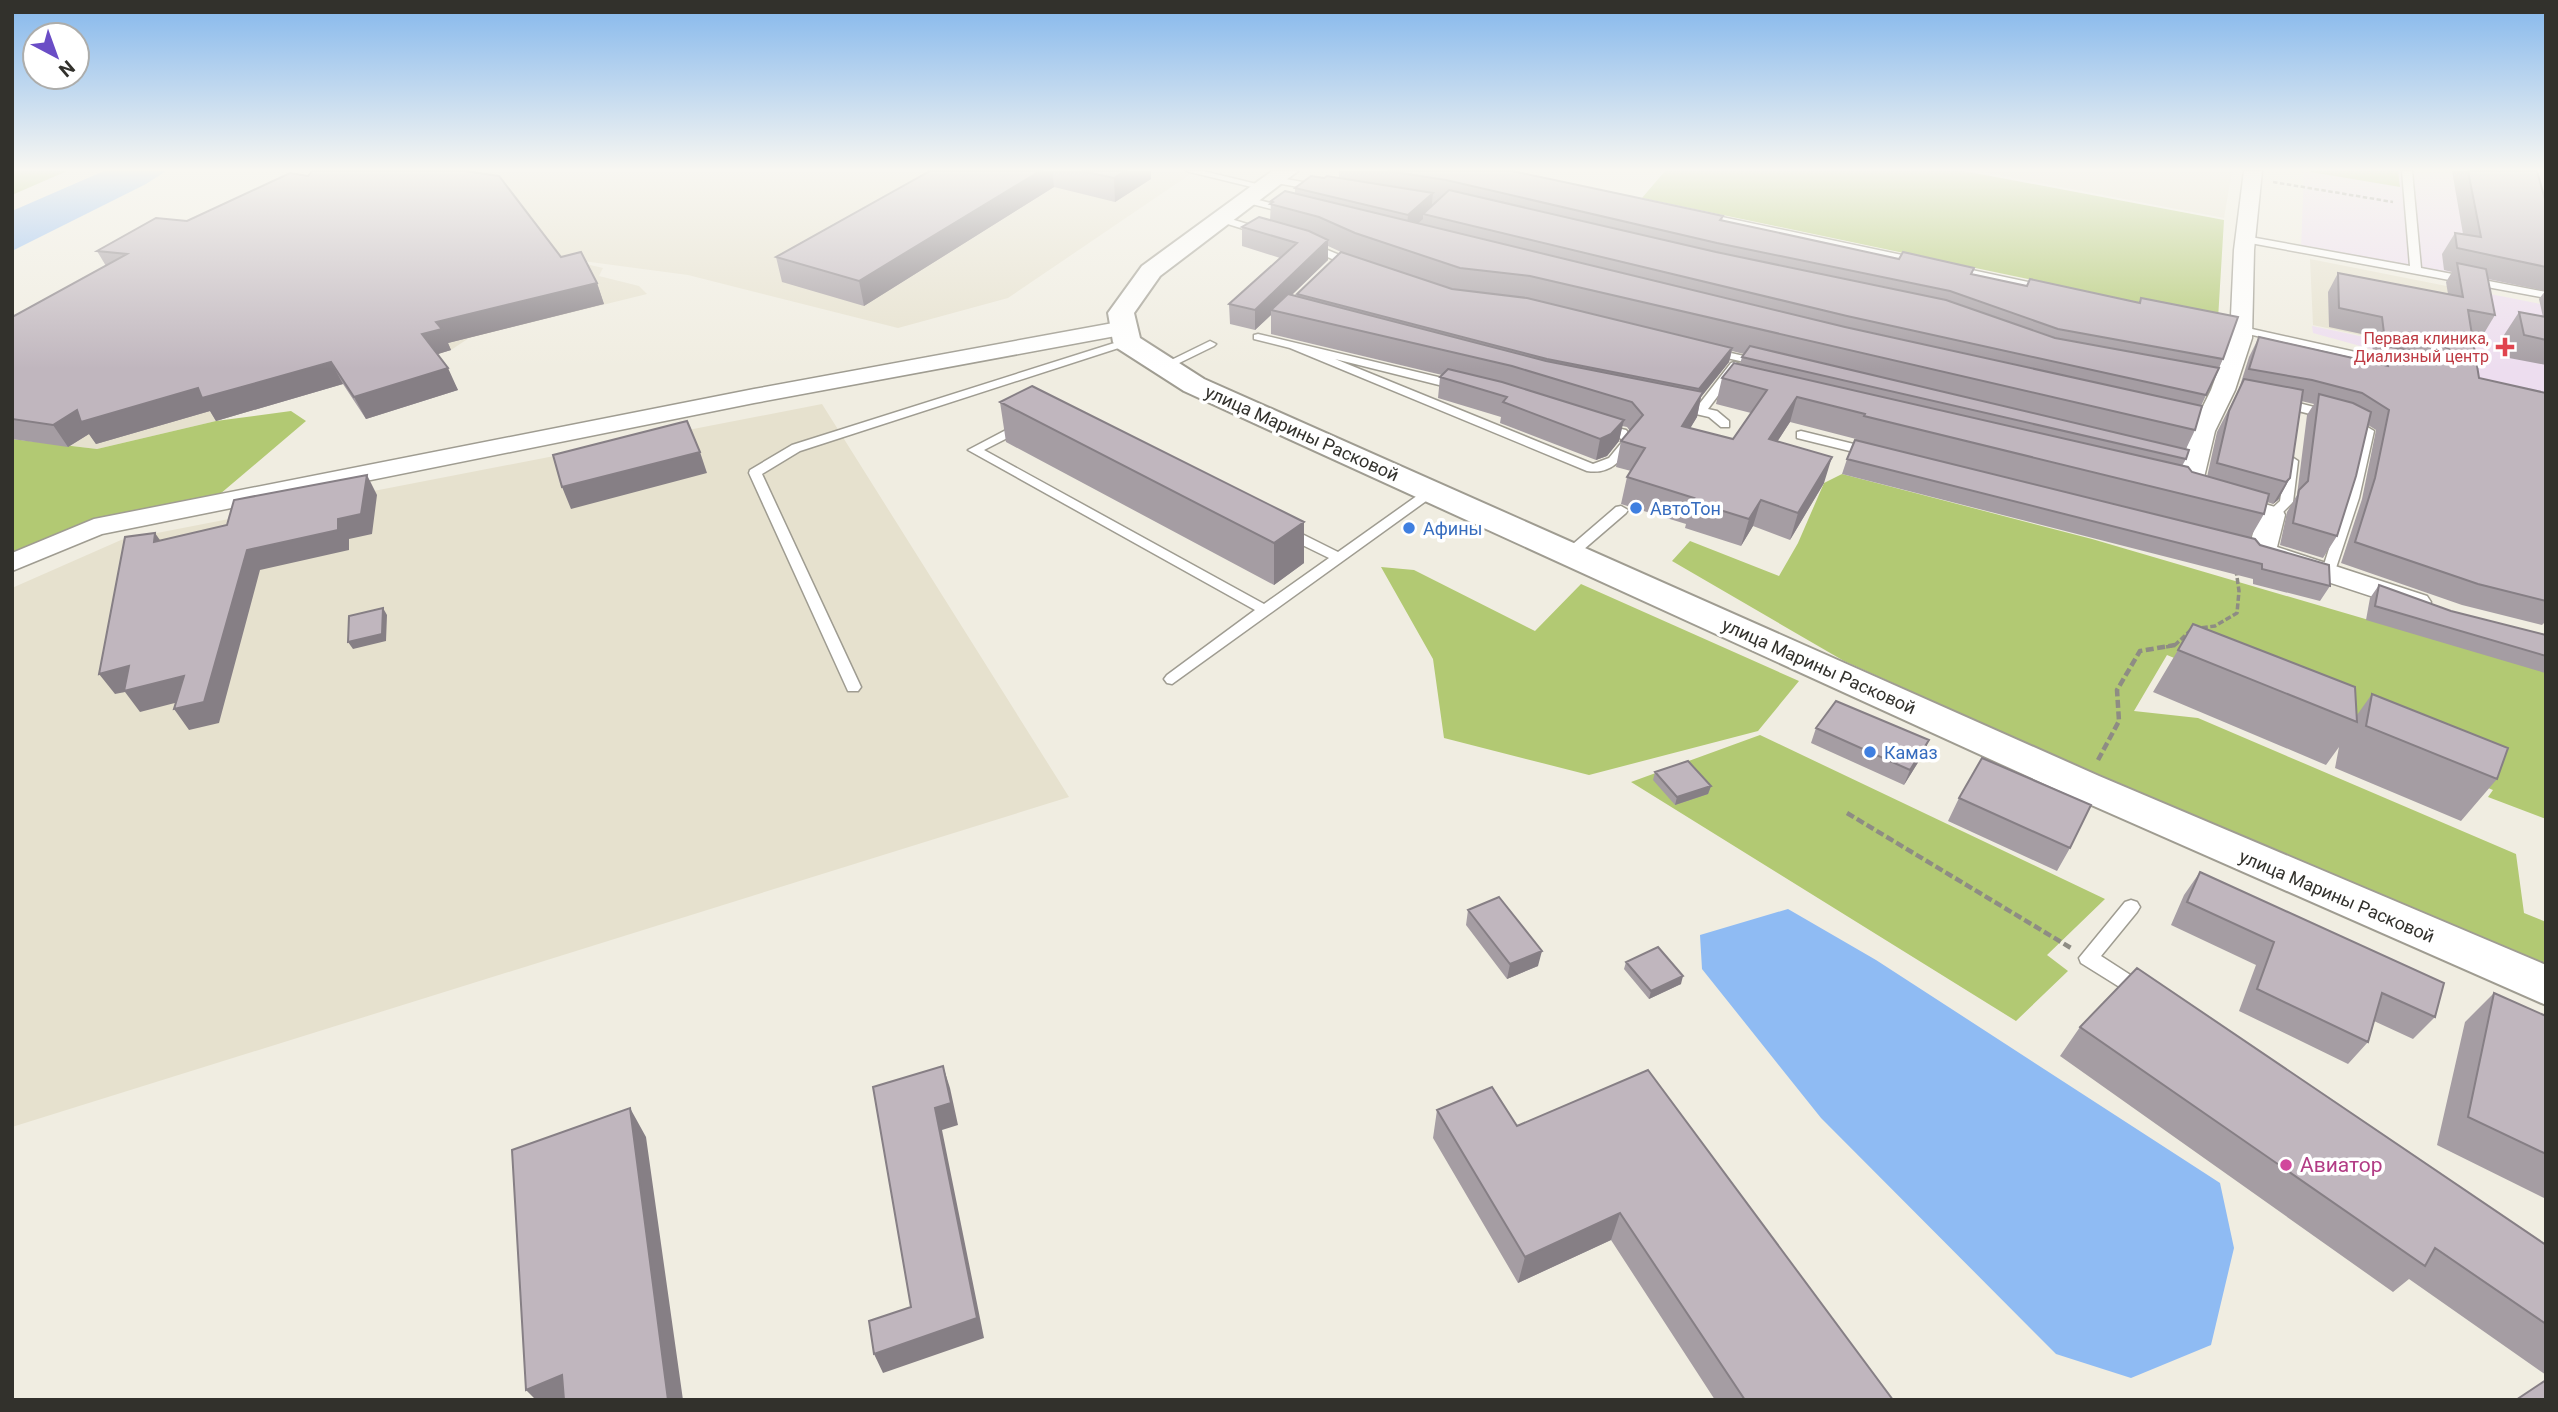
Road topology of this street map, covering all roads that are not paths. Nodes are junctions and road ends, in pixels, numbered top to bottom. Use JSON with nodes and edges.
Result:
{"nodes":[{"id":1,"x":1197,"y":237,"type":"edge"},
{"id":2,"x":1802,"y":237,"type":"edge"},
{"id":3,"x":2412,"y":237,"type":"edge"},
{"id":4,"x":2245,"y":239,"type":"joint"},
{"id":5,"x":1295,"y":241,"type":"edge"},
{"id":6,"x":1930,"y":264,"type":"edge"},
{"id":7,"x":1943,"y":267,"type":"edge"},
{"id":8,"x":2416,"y":270,"type":"junction"},
{"id":9,"x":1373,"y":271,"type":"edge"},
{"id":10,"x":2064,"y":292,"type":"edge"},
{"id":11,"x":2546,"y":295,"type":"edge"},
{"id":12,"x":1124,"y":327,"type":"junction"},
{"id":13,"x":2233,"y":328,"type":"junction"},
{"id":14,"x":1266,"y":329,"type":"dead end"},
{"id":15,"x":1210,"y":344,"type":"dead end"},
{"id":16,"x":1295,"y":346,"type":"junction"},
{"id":17,"x":1690,"y":346,"type":"edge"},
{"id":18,"x":1742,"y":358,"type":"junction"},
{"id":19,"x":1768,"y":365,"type":"edge"},
{"id":20,"x":1165,"y":366,"type":"junction"},
{"id":21,"x":2405,"y":366,"type":"edge"},
{"id":22,"x":1467,"y":388,"type":"edge"},
{"id":23,"x":2262,"y":399,"type":"edge"},
{"id":24,"x":1661,"y":403,"type":"edge"},
{"id":25,"x":1700,"y":411,"type":"junction"},
{"id":26,"x":1036,"y":419,"type":"edge"},
{"id":27,"x":1583,"y":421,"type":"edge"},
{"id":28,"x":1725,"y":424,"type":"dead end"},
{"id":29,"x":1801,"y":435,"type":"dead end"},
{"id":30,"x":2294,"y":447,"type":"edge"},
{"id":31,"x":1881,"y":454,"type":"edge"},
{"id":32,"x":1433,"y":491,"type":"junction"},
{"id":33,"x":1621,"y":510,"type":"dead end"},
{"id":34,"x":2272,"y":515,"type":"junction"},
{"id":35,"x":1279,"y":528,"type":"edge"},
{"id":36,"x":1571,"y":554,"type":"junction"},
{"id":37,"x":1340,"y":558,"type":"junction"},
{"id":38,"x":12,"y":563,"type":"edge"},
{"id":39,"x":2329,"y":571,"type":"junction"},
{"id":40,"x":1265,"y":610,"type":"junction"},
{"id":41,"x":2440,"y":611,"type":"edge"},
{"id":42,"x":1172,"y":680,"type":"dead end"},
{"id":43,"x":853,"y":687,"type":"dead end"},
{"id":44,"x":2131,"y":906,"type":"dead end"},
{"id":45,"x":2546,"y":986,"type":"edge"},
{"id":46,"x":2158,"y":1003,"type":"edge"}],
"edges":[{"from":1,"to":12,"type":"main road"},
{"from":2,"to":6,"type":"lane"},
{"from":3,"to":8,"type":"lane"},
{"from":4,"to":8,"type":"lane"},
{"from":4,"to":13,"type":"street"},
{"from":5,"to":9,"type":"lane"},
{"from":7,"to":10,"type":"lane"},
{"from":8,"to":11,"type":"lane"},
{"from":12,"to":20,"type":"main road","name":"улица Марины Расковой"},
{"from":12,"to":38,"type":"street"},
{"from":12,"to":43,"type":"lane"},
{"from":13,"to":21,"type":"lane"},
{"from":13,"to":34,"type":"street"},
{"from":14,"to":16,"type":"lane"},
{"from":15,"to":20,"type":"lane"},
{"from":16,"to":22,"type":"lane"},
{"from":16,"to":27,"type":"lane"},
{"from":17,"to":18,"type":"lane"},
{"from":18,"to":19,"type":"lane"},
{"from":18,"to":25,"type":"lane"},
{"from":20,"to":32,"type":"main road","name":"улица Марины Расковой"},
{"from":23,"to":39,"type":"lane"},
{"from":24,"to":25,"type":"lane"},
{"from":25,"to":28,"type":"lane"},
{"from":26,"to":40,"type":"lane"},
{"from":29,"to":31,"type":"lane"},
{"from":30,"to":34,"type":"lane"},
{"from":32,"to":36,"type":"main road","name":"улица Марины Расковой"},
{"from":32,"to":37,"type":"lane"},
{"from":33,"to":36,"type":"lane"},
{"from":34,"to":39,"type":"street"},
{"from":35,"to":37,"type":"lane"},
{"from":36,"to":45,"type":"main road","name":"улица Марины Расковой"},
{"from":37,"to":40,"type":"lane"},
{"from":39,"to":41,"type":"street"},
{"from":40,"to":42,"type":"lane"},
{"from":44,"to":46,"type":"lane"}]}
